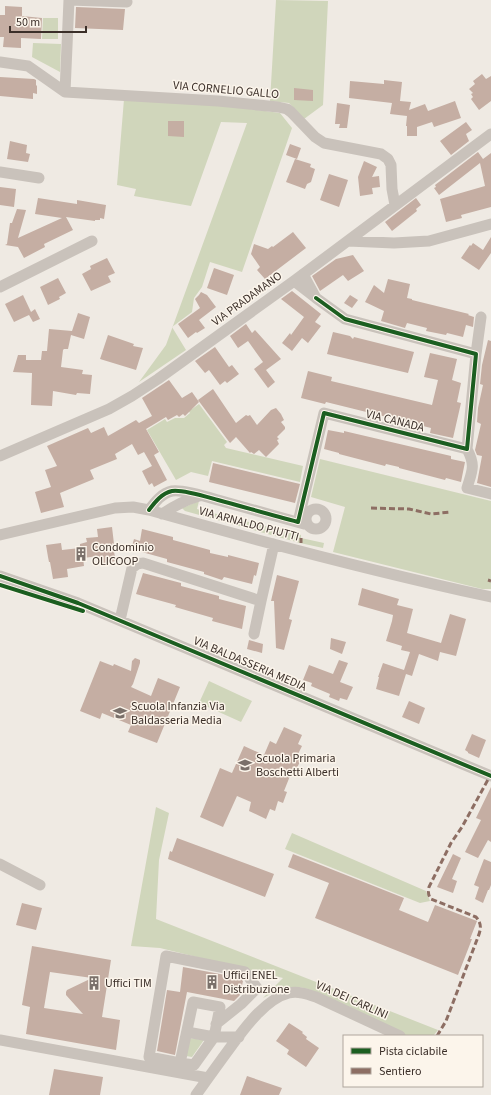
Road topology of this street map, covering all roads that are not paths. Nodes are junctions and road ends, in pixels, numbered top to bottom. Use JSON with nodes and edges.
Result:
{"nodes":[{"id":1,"x":127,"y":2,"type":"dead end"},
{"id":2,"x":0,"y":62,"type":"edge"},
{"id":3,"x":68,"y":92,"type":"junction"},
{"id":4,"x":491,"y":134,"type":"edge"},
{"id":5,"x":0,"y":172,"type":"edge"},
{"id":6,"x":39,"y":178,"type":"dead end"},
{"id":7,"x":395,"y":205,"type":"junction"},
{"id":8,"x":491,"y":224,"type":"edge"},
{"id":9,"x":348,"y":241,"type":"junction"},
{"id":10,"x":92,"y":242,"type":"dead end"},
{"id":11,"x":303,"y":274,"type":"junction"},
{"id":12,"x":294,"y":281,"type":"junction"},
{"id":13,"x":0,"y":287,"type":"edge"},
{"id":14,"x":316,"y":298,"type":"junction"},
{"id":15,"x":481,"y":317,"type":"dead end"},
{"id":16,"x":476,"y":354,"type":"junction"},
{"id":17,"x":467,"y":449,"type":"junction"},
{"id":18,"x":0,"y":456,"type":"edge"},
{"id":19,"x":491,"y":494,"type":"edge"},
{"id":20,"x":200,"y":495,"type":"junction"},
{"id":21,"x":149,"y":510,"type":"junction"},
{"id":22,"x":162,"y":514,"type":"junction"},
{"id":23,"x":0,"y":536,"type":"edge"},
{"id":24,"x":274,"y":544,"type":"junction"},
{"id":25,"x":0,"y":576,"type":"edge"},
{"id":26,"x":491,"y":597,"type":"edge"},
{"id":27,"x":261,"y":601,"type":"junction"},
{"id":28,"x":120,"y":620,"type":"junction"},
{"id":29,"x":254,"y":634,"type":"dead end"},
{"id":30,"x":491,"y":776,"type":"edge"},
{"id":31,"x":0,"y":864,"type":"edge"},
{"id":32,"x":40,"y":885,"type":"dead end"},
{"id":33,"x":216,"y":1024,"type":"junction"},
{"id":34,"x":187,"y":1032,"type":"junction"},
{"id":35,"x":398,"y":1035,"type":"edge"},
{"id":36,"x":214,"y":1037,"type":"junction"},
{"id":37,"x":238,"y":1037,"type":"junction"},
{"id":38,"x":0,"y":1040,"type":"edge"},
{"id":39,"x":180,"y":1063,"type":"junction"},
{"id":40,"x":208,"y":1078,"type":"junction"},
{"id":41,"x":196,"y":1095,"type":"edge"}],
"edges":[{"from":1,"to":3,"type":"street"},
{"from":2,"to":3,"type":"street"},
{"from":3,"to":7,"type":"street","name":"VIA CORNELIO GALLO"},
{"from":4,"to":7,"type":"street","name":"VIA PRADAMANO"},
{"from":5,"to":6,"type":"street"},
{"from":7,"to":9,"type":"street","name":"VIA PRADAMANO"},
{"from":8,"to":9,"type":"street"},
{"from":9,"to":11,"type":"street","name":"VIA PRADAMANO"},
{"from":10,"to":13,"type":"street"},
{"from":11,"to":12,"type":"street","name":"VIA PRADAMANO"},
{"from":11,"to":14,"type":"street"},
{"from":12,"to":14,"type":"street"},
{"from":12,"to":18,"type":"street","name":"VIA PRADAMANO"},
{"from":14,"to":16,"type":"street"},
{"from":15,"to":16,"type":"street"},
{"from":16,"to":17,"type":"street"},
{"from":17,"to":19,"type":"street"},
{"from":17,"to":20,"type":"street","name":"VIA CANADA"},
{"from":20,"to":21,"type":"street","name":"VIA CANADA"},
{"from":20,"to":22,"type":"street"},
{"from":21,"to":22,"type":"street","name":"VIA ARNALDO PIUTTI"},
{"from":21,"to":23,"type":"street","name":"VIA ARNALDO PIUTTI"},
{"from":22,"to":24,"type":"street","name":"VIA ARNALDO PIUTTI"},
{"from":24,"to":26,"type":"street","name":"VIA ARNALDO PIUTTI"},
{"from":24,"to":27,"type":"street"},
{"from":25,"to":28,"type":"street","name":"VIA BALDASSERIA MEDIA"},
{"from":27,"to":28,"type":"street"},
{"from":27,"to":29,"type":"street"},
{"from":28,"to":30,"type":"street","name":"VIA BALDASSERIA MEDIA"},
{"from":31,"to":32,"type":"street"},
{"from":33,"to":34,"type":"street"},
{"from":33,"to":36,"type":"street"},
{"from":33,"to":39,"type":"street"},
{"from":34,"to":36,"type":"street"},
{"from":34,"to":39,"type":"street"},
{"from":35,"to":37,"type":"street","name":"VIA DEI CARLINI"},
{"from":36,"to":37,"type":"street"},
{"from":36,"to":39,"type":"street"},
{"from":37,"to":40,"type":"street","name":"VIA DEI CARLINI"},
{"from":38,"to":40,"type":"street"},
{"from":40,"to":41,"type":"street","name":"VIA DEI CARLINI"}]}
